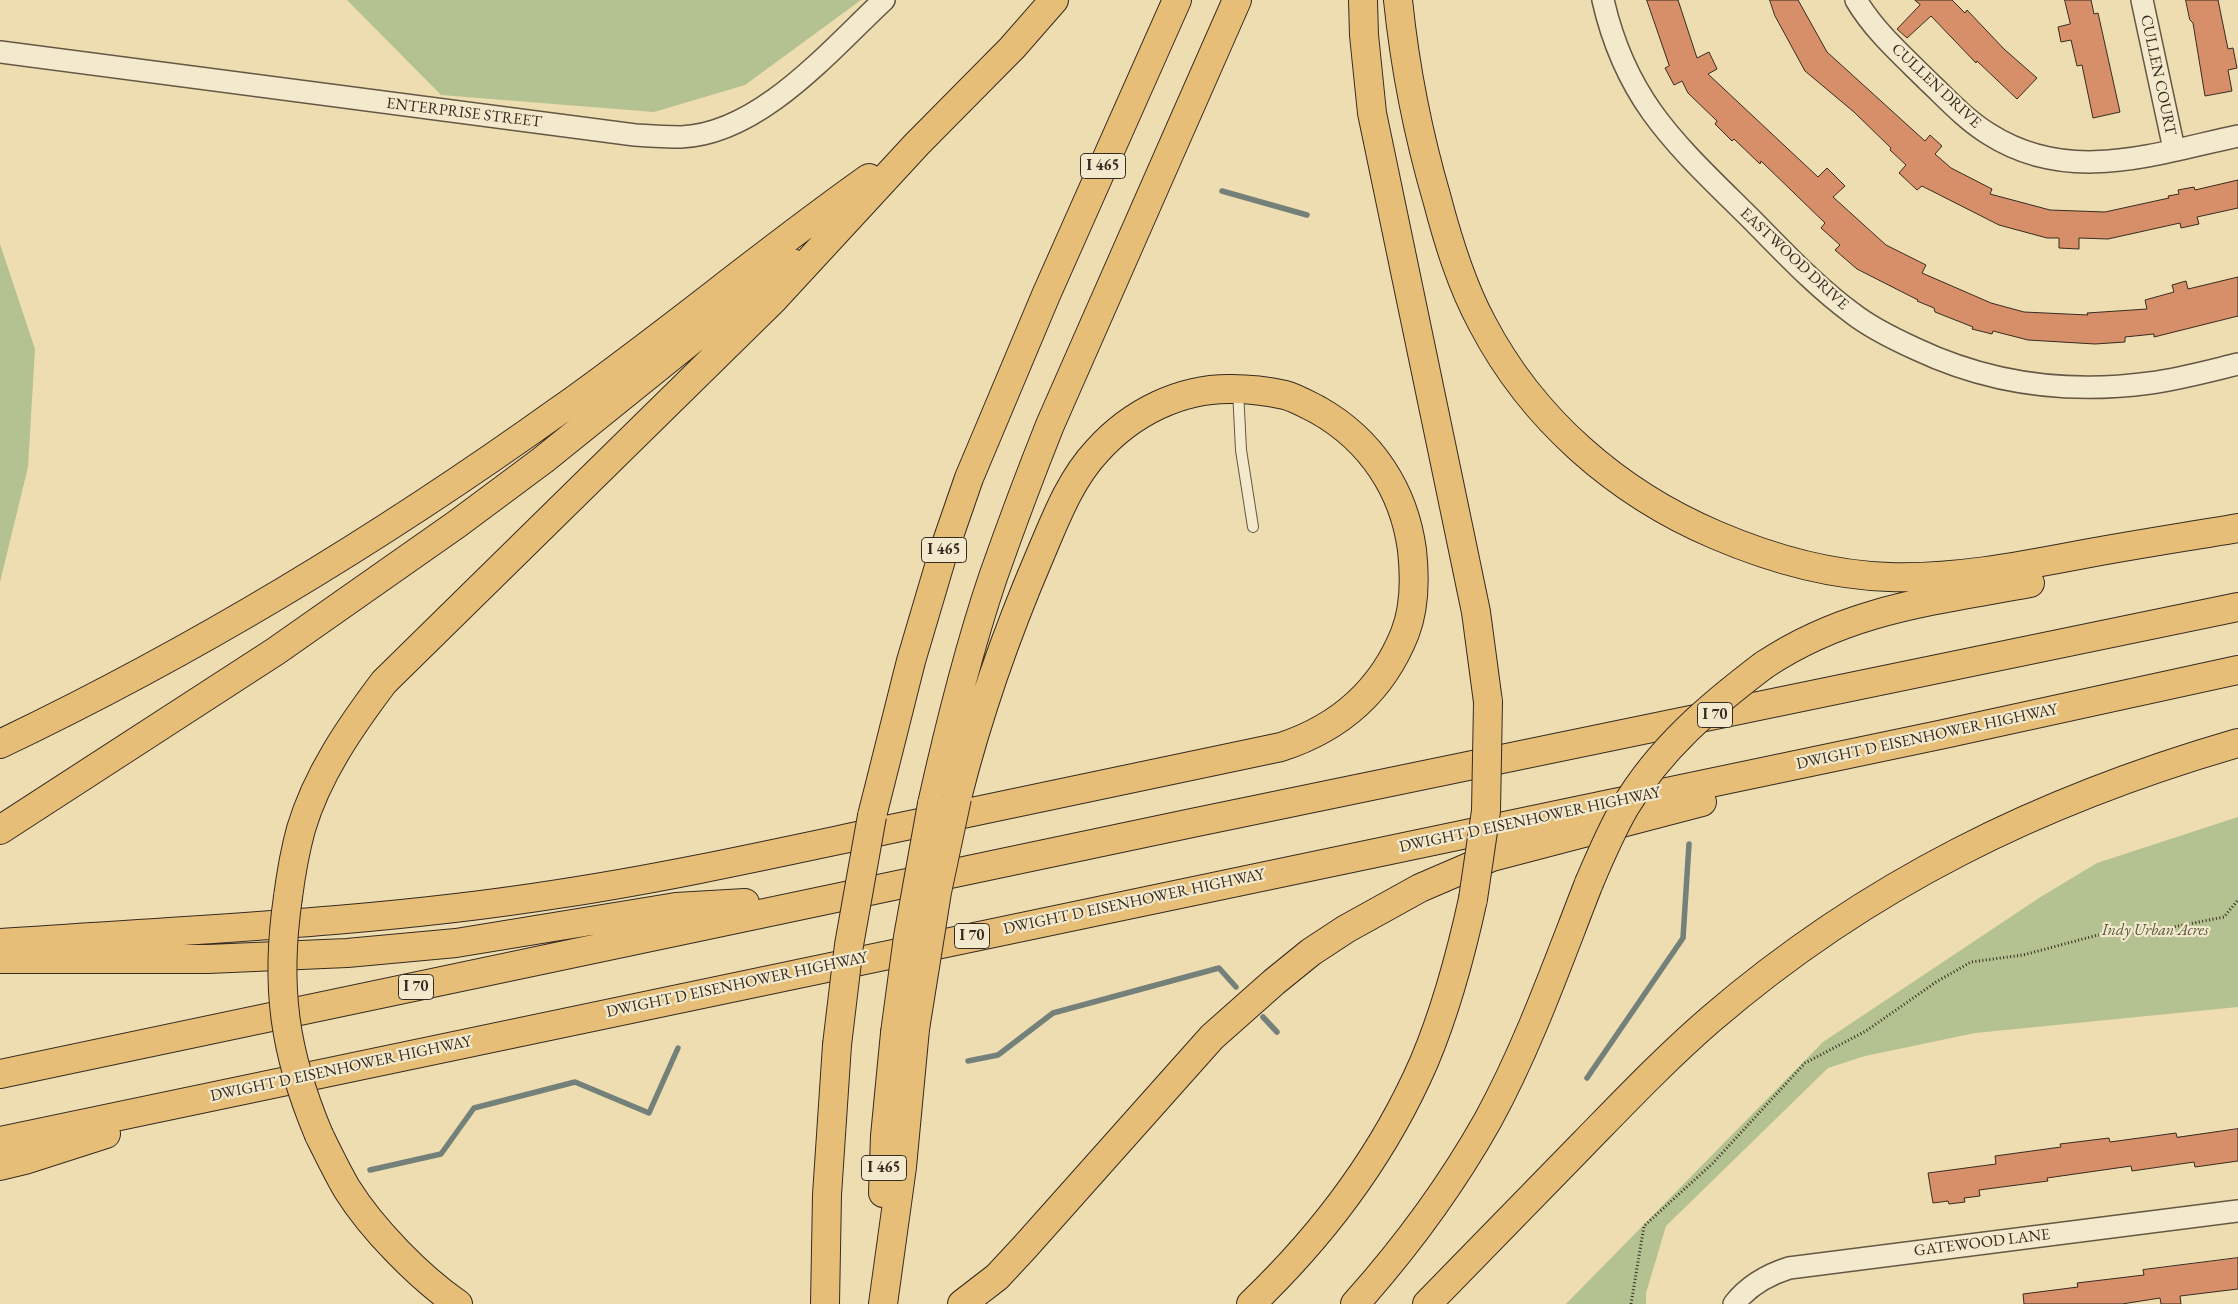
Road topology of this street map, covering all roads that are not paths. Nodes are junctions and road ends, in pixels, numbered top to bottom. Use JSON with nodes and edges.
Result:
{"nodes":[{"id":1,"x":884,"y":0,"type":"edge"},
{"id":2,"x":1054,"y":0,"type":"edge"},
{"id":3,"x":1177,"y":0,"type":"edge"},
{"id":4,"x":1238,"y":0,"type":"edge"},
{"id":5,"x":1362,"y":0,"type":"edge"},
{"id":6,"x":1398,"y":0,"type":"edge"},
{"id":7,"x":1603,"y":0,"type":"edge"},
{"id":8,"x":1856,"y":0,"type":"edge"},
{"id":9,"x":2142,"y":0,"type":"edge"},
{"id":10,"x":0,"y":52,"type":"edge"},
{"id":11,"x":2238,"y":136,"type":"edge"},
{"id":12,"x":917,"y":144,"type":"junction"},
{"id":13,"x":2174,"y":150,"type":"junction"},
{"id":14,"x":830,"y":236,"type":"junction"},
{"id":15,"x":2238,"y":364,"type":"edge"},
{"id":16,"x":1238,"y":389,"type":"junction"},
{"id":17,"x":1253,"y":527,"type":"dead end"},
{"id":18,"x":2238,"y":528,"type":"edge"},
{"id":19,"x":2238,"y":543,"type":"edge"},
{"id":20,"x":2238,"y":607,"type":"edge"},
{"id":21,"x":2238,"y":670,"type":"edge"},
{"id":22,"x":1944,"y":734,"type":"junction"},
{"id":23,"x":2238,"y":743,"type":"edge"},
{"id":24,"x":0,"y":744,"type":"edge"},
{"id":25,"x":944,"y":801,"type":"junction"},
{"id":26,"x":0,"y":830,"type":"edge"},
{"id":27,"x":833,"y":898,"type":"junction"},
{"id":28,"x":0,"y":943,"type":"edge"},
{"id":29,"x":0,"y":960,"type":"edge"},
{"id":30,"x":0,"y":1074,"type":"edge"},
{"id":31,"x":248,"y":1089,"type":"junction"},
{"id":32,"x":0,"y":1141,"type":"edge"},
{"id":33,"x":0,"y":1166,"type":"edge"},
{"id":34,"x":2238,"y":1210,"type":"edge"},
{"id":35,"x":1735,"y":1303,"type":"edge"},
{"id":36,"x":458,"y":1304,"type":"edge"},
{"id":37,"x":825,"y":1304,"type":"edge"},
{"id":38,"x":882,"y":1304,"type":"edge"},
{"id":39,"x":962,"y":1304,"type":"edge"},
{"id":40,"x":1251,"y":1304,"type":"edge"},
{"id":41,"x":1355,"y":1304,"type":"edge"},
{"id":42,"x":1427,"y":1304,"type":"edge"}],
"edges":[{"from":1,"to":10,"type":"street","name":"ENTERPRISE STREET"},
{"from":2,"to":12,"type":"highway"},
{"from":3,"to":37,"type":"highway","number":"I 465","bridge":true},
{"from":4,"to":25,"type":"highway","number":"I 465"},
{"from":5,"to":40,"type":"highway","bridge":true},
{"from":6,"to":18,"type":"highway"},
{"from":7,"to":15,"type":"street","name":"EASTWOOD DRIVE"},
{"from":8,"to":13,"type":"street","name":"CULLEN DRIVE"},
{"from":9,"to":13,"type":"street","name":"CULLEN COURT"},
{"from":11,"to":13,"type":"street","name":"CULLEN DRIVE"},
{"from":12,"to":14,"type":"highway"},
{"from":12,"to":24,"type":"highway"},
{"from":14,"to":26,"type":"highway"},
{"from":14,"to":36,"type":"highway","bridge":true},
{"from":16,"to":17,"type":"lane"},
{"from":16,"to":25,"type":"highway"},
{"from":16,"to":28,"type":"highway"},
{"from":19,"to":41,"type":"highway","bridge":true},
{"from":20,"to":27,"type":"highway","number":"I 70"},
{"from":21,"to":22,"type":"highway","name":"DWIGHT D EISENHOWER HIGHWAY","number":"I 70"},
{"from":22,"to":31,"type":"highway","name":"DWIGHT D EISENHOWER HIGHWAY","number":"I 70"},
{"from":22,"to":39,"type":"highway"},
{"from":23,"to":42,"type":"highway"},
{"from":25,"to":38,"type":"highway","number":"I 465","bridge":true},
{"from":27,"to":29,"type":"highway"},
{"from":27,"to":30,"type":"highway","number":"I 70"},
{"from":31,"to":32,"type":"highway","name":"DWIGHT D EISENHOWER HIGHWAY","number":"I 70"},
{"from":31,"to":33,"type":"highway"},
{"from":34,"to":35,"type":"street","name":"GATEWOOD LANE"}]}
